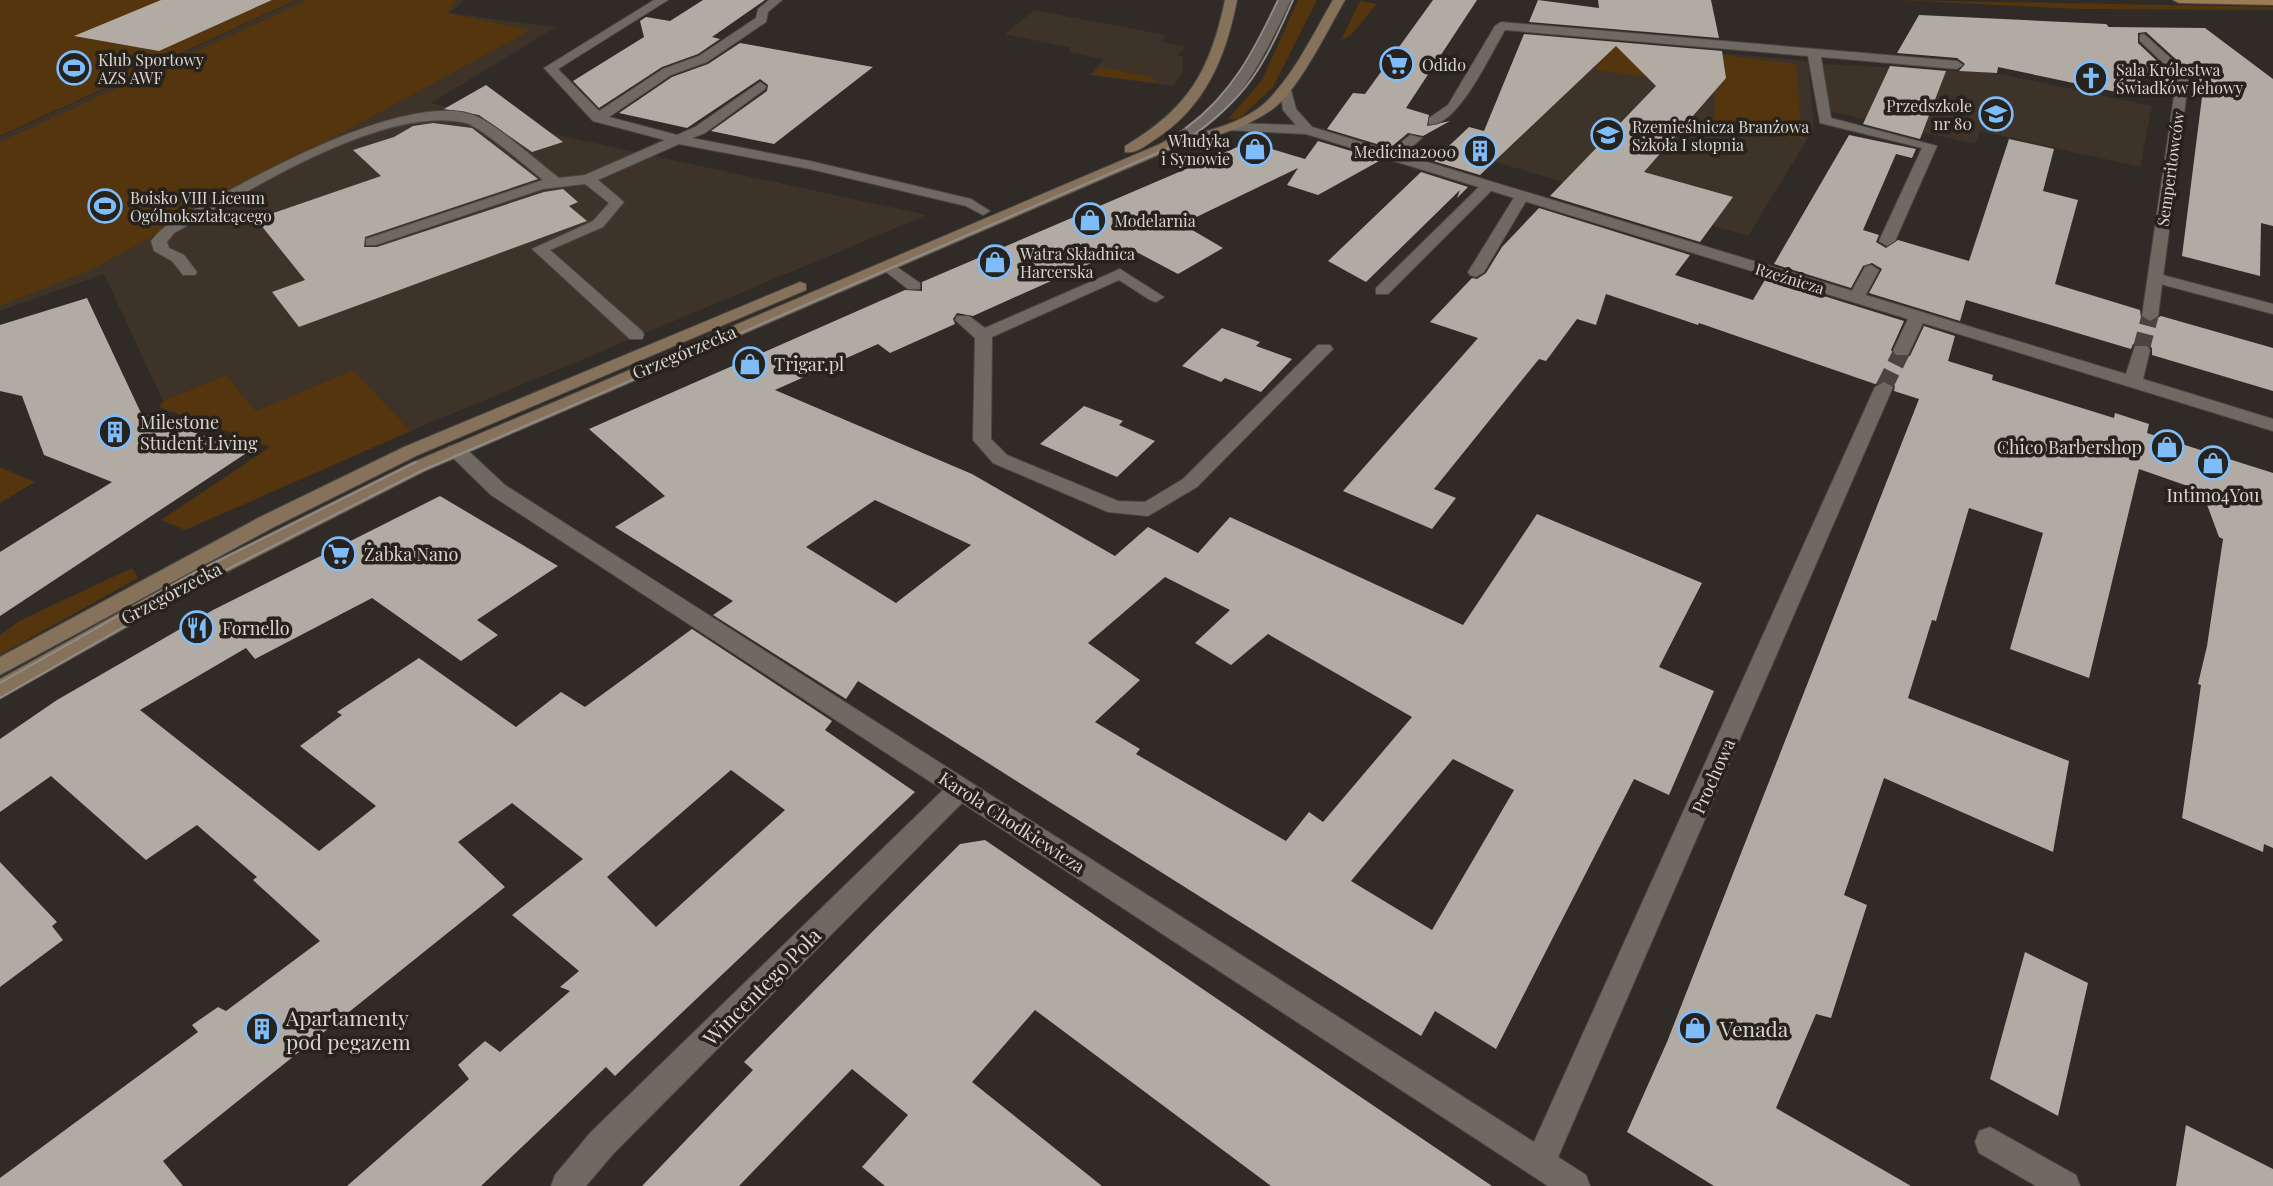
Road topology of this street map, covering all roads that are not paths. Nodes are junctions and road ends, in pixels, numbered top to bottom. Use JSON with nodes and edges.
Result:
{"nodes":[{"id":1,"x":662,"y":0,"type":"edge"},
{"id":2,"x":775,"y":0,"type":"edge"},
{"id":3,"x":1231,"y":0,"type":"edge"},
{"id":4,"x":1285,"y":0,"type":"edge"},
{"id":5,"x":1339,"y":0,"type":"edge"},
{"id":6,"x":2179,"y":0,"type":"edge"},
{"id":7,"x":2273,"y":2,"type":"edge"},
{"id":8,"x":2144,"y":38,"type":"dead end"},
{"id":9,"x":1814,"y":53,"type":"junction"},
{"id":10,"x":1957,"y":65,"type":"dead end"},
{"id":11,"x":760,"y":86,"type":"dead end"},
{"id":12,"x":1285,"y":89,"type":"junction"},
{"id":13,"x":598,"y":118,"type":"junction"},
{"id":14,"x":1434,"y":121,"type":"dead end"},
{"id":15,"x":1231,"y":127,"type":"junction"},
{"id":16,"x":1307,"y":130,"type":"junction"},
{"id":17,"x":1415,"y":138,"type":"dead end"},
{"id":18,"x":679,"y":140,"type":"junction"},
{"id":19,"x":1165,"y":147,"type":"junction"},
{"id":20,"x":1392,"y":157,"type":"junction"},
{"id":21,"x":588,"y":179,"type":"junction"},
{"id":22,"x":556,"y":183,"type":"junction"},
{"id":23,"x":1488,"y":186,"type":"junction"},
{"id":24,"x":1522,"y":196,"type":"junction"},
{"id":25,"x":983,"y":211,"type":"junction"},
{"id":26,"x":1887,"y":241,"type":"dead end"},
{"id":27,"x":370,"y":242,"type":"dead end"},
{"id":28,"x":888,"y":266,"type":"junction"},
{"id":29,"x":1871,"y":270,"type":"dead end"},
{"id":30,"x":189,"y":272,"type":"dead end"},
{"id":31,"x":1476,"y":272,"type":"dead end"},
{"id":32,"x":2155,"y":278,"type":"junction"},
{"id":33,"x":914,"y":286,"type":"dead end"},
{"id":34,"x":1382,"y":291,"type":"dead end"},
{"id":35,"x":1156,"y":297,"type":"dead end"},
{"id":36,"x":1856,"y":298,"type":"junction"},
{"id":37,"x":2273,"y":309,"type":"edge"},
{"id":38,"x":2150,"y":316,"type":"tunnel mouth"},
{"id":39,"x":1917,"y":317,"type":"junction"},
{"id":40,"x":963,"y":320,"type":"dead end"},
{"id":41,"x":636,"y":335,"type":"dead end"},
{"id":42,"x":984,"y":336,"type":"junction"},
{"id":43,"x":1324,"y":349,"type":"dead end"},
{"id":44,"x":2141,"y":350,"type":"tunnel mouth"},
{"id":45,"x":1902,"y":351,"type":"tunnel mouth"},
{"id":46,"x":2133,"y":383,"type":"junction"},
{"id":47,"x":1884,"y":387,"type":"tunnel mouth"},
{"id":48,"x":2273,"y":425,"type":"edge"},
{"id":49,"x":456,"y":450,"type":"junction"},
{"id":50,"x":0,"y":667,"type":"edge"},
{"id":51,"x":0,"y":690,"type":"edge"},
{"id":52,"x":960,"y":789,"type":"junction"},
{"id":53,"x":1990,"y":1142,"type":"dead end"},
{"id":54,"x":1540,"y":1163,"type":"junction"},
{"id":55,"x":566,"y":1186,"type":"edge"},
{"id":56,"x":1575,"y":1186,"type":"edge"},
{"id":57,"x":2065,"y":1186,"type":"edge"}],
"edges":[{"from":1,"to":13,"type":"street"},
{"from":2,"to":13,"type":"street"},
{"from":3,"to":25,"type":"street","name":"Grzegórzecka"},
{"from":4,"to":19,"type":"street"},
{"from":5,"to":12,"type":"street","name":"Grzegórzecka"},
{"from":6,"to":7,"type":"main road"},
{"from":8,"to":32,"type":"street","name":"Semperitowców"},
{"from":9,"to":10,"type":"street"},
{"from":9,"to":14,"type":"street"},
{"from":9,"to":26,"type":"street"},
{"from":11,"to":18,"type":"street"},
{"from":12,"to":15,"type":"street","name":"Grzegórzecka"},
{"from":12,"to":16,"type":"street"},
{"from":13,"to":18,"type":"street"},
{"from":15,"to":16,"type":"street","name":"Rzeźnicza"},
{"from":15,"to":19,"type":"street","name":"Grzegórzecka"},
{"from":16,"to":20,"type":"street","name":"Rzeźnicza"},
{"from":17,"to":20,"type":"street"},
{"from":18,"to":21,"type":"street"},
{"from":18,"to":25,"type":"street"},
{"from":19,"to":28,"type":"street","name":"Grzegórzecka"},
{"from":20,"to":23,"type":"street","name":"Rzeźnicza"},
{"from":21,"to":22,"type":"street"},
{"from":21,"to":41,"type":"street"},
{"from":22,"to":27,"type":"street"},
{"from":22,"to":30,"type":"street"},
{"from":23,"to":24,"type":"street","name":"Rzeźnicza"},
{"from":23,"to":34,"type":"street"},
{"from":24,"to":31,"type":"street"},
{"from":24,"to":36,"type":"street","name":"Rzeźnicza"},
{"from":25,"to":50,"type":"street","name":"Grzegórzecka"},
{"from":28,"to":33,"type":"street"},
{"from":28,"to":49,"type":"street","name":"Grzegórzecka"},
{"from":29,"to":36,"type":"street"},
{"from":32,"to":37,"type":"street"},
{"from":32,"to":38,"type":"street","name":"Semperitowców"},
{"from":35,"to":42,"type":"street"},
{"from":36,"to":39,"type":"street","name":"Rzeźnicza"},
{"from":39,"to":45,"type":"street"},
{"from":39,"to":46,"type":"street","name":"Rzeźnicza"},
{"from":40,"to":42,"type":"street"},
{"from":42,"to":43,"type":"street"},
{"from":44,"to":46,"type":"street"},
{"from":46,"to":48,"type":"street","name":"Rzeźnicza"},
{"from":47,"to":54,"type":"street","name":"Prochowa"},
{"from":49,"to":51,"type":"street","name":"Grzegórzecka"},
{"from":49,"to":52,"type":"street","name":"Karola Chodkiewicza"},
{"from":52,"to":54,"type":"street","name":"Karola Chodkiewicza"},
{"from":52,"to":55,"type":"street","name":"Wincentego Pola"},
{"from":53,"to":57,"type":"street"},
{"from":54,"to":56,"type":"street","name":"Karola Chodkiewicza"}]}
